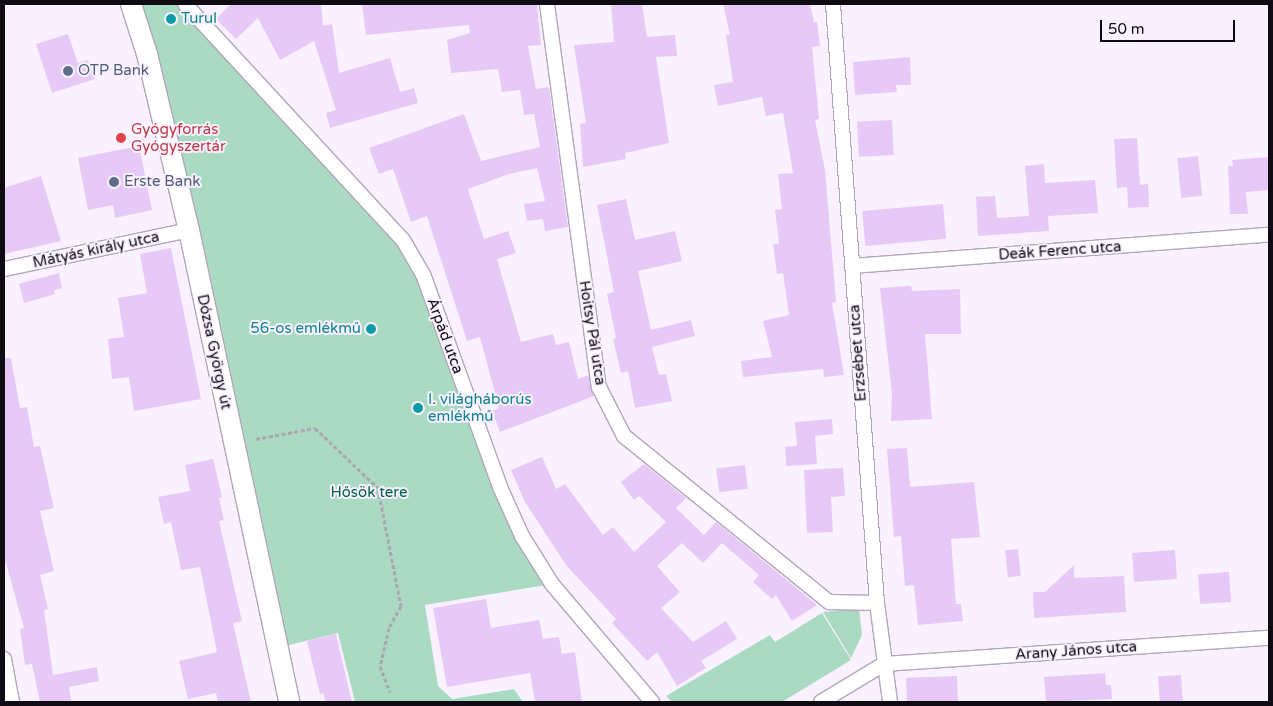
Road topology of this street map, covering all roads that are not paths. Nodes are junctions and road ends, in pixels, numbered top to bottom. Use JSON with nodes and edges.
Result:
{"nodes":[{"id":1,"x":131,"y":4,"type":"edge"},
{"id":2,"x":186,"y":4,"type":"edge"},
{"id":3,"x":547,"y":4,"type":"edge"},
{"id":4,"x":833,"y":4,"type":"edge"},
{"id":5,"x":188,"y":230,"type":"junction"},
{"id":6,"x":1269,"y":235,"type":"edge"},
{"id":7,"x":852,"y":266,"type":"junction"},
{"id":8,"x":4,"y":269,"type":"edge"},
{"id":9,"x":877,"y":603,"type":"junction"},
{"id":10,"x":1269,"y":638,"type":"edge"},
{"id":11,"x":4,"y":659,"type":"edge"},
{"id":12,"x":884,"y":664,"type":"junction"},
{"id":13,"x":12,"y":702,"type":"edge"},
{"id":14,"x":289,"y":702,"type":"edge"},
{"id":15,"x":652,"y":702,"type":"edge"},
{"id":16,"x":821,"y":702,"type":"edge"},
{"id":17,"x":890,"y":702,"type":"edge"}],
"edges":[{"from":1,"to":5,"type":"main road","name":"Dózsa György út"},
{"from":2,"to":15,"type":"street","name":"Árpád utca"},
{"from":3,"to":9,"type":"street","name":"Hoitsy Pál utca"},
{"from":4,"to":7,"type":"street","name":"Erzsébet utca"},
{"from":5,"to":8,"type":"street","name":"Mátyás király utca"},
{"from":5,"to":14,"type":"main road","name":"Dózsa György út"},
{"from":6,"to":7,"type":"street","name":"Deák Ferenc utca"},
{"from":7,"to":9,"type":"street","name":"Erzsébet utca"},
{"from":9,"to":12,"type":"street","name":"Erzsébet utca"},
{"from":10,"to":12,"type":"street","name":"Arany János utca"},
{"from":11,"to":13,"type":"street"},
{"from":12,"to":16,"type":"street"},
{"from":12,"to":17,"type":"street","name":"Erzsébet utca"}]}
